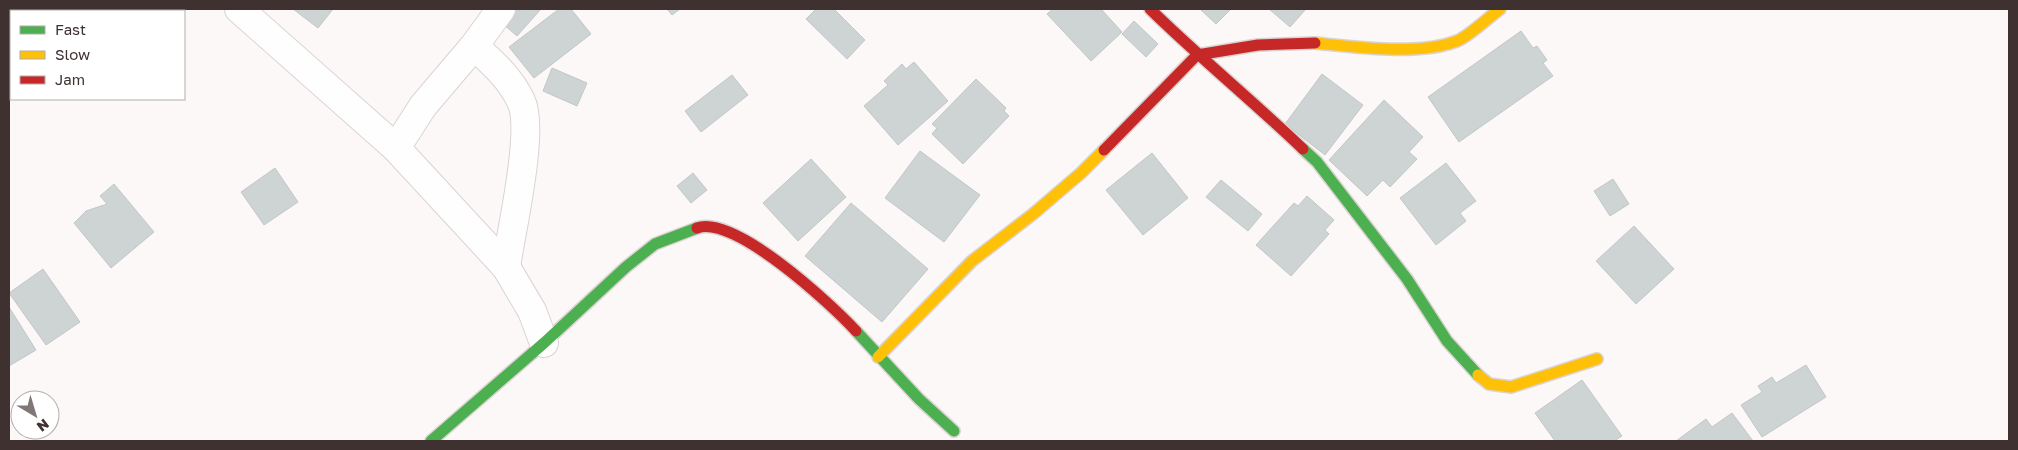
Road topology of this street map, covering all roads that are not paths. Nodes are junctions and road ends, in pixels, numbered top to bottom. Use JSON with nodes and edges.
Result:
{"nodes":[{"id":1,"x":239,"y":9,"type":"edge"},
{"id":2,"x":501,"y":9,"type":"edge"},
{"id":3,"x":1150,"y":9,"type":"edge"},
{"id":4,"x":1500,"y":9,"type":"edge"},
{"id":5,"x":474,"y":46,"type":"junction"},
{"id":6,"x":1196,"y":55,"type":"junction"},
{"id":7,"x":396,"y":148,"type":"junction"},
{"id":8,"x":506,"y":267,"type":"junction"},
{"id":9,"x":544,"y":343,"type":"junction"},
{"id":10,"x":878,"y":357,"type":"junction"},
{"id":11,"x":1597,"y":359,"type":"dead end"},
{"id":12,"x":954,"y":430,"type":"dead end"},
{"id":13,"x":434,"y":441,"type":"edge"}],
"edges":[{"from":1,"to":7,"type":"street"},
{"from":2,"to":5,"type":"street"},
{"from":3,"to":6,"type":"street"},
{"from":4,"to":6,"type":"street"},
{"from":5,"to":7,"type":"street"},
{"from":5,"to":8,"type":"street"},
{"from":6,"to":10,"type":"street"},
{"from":6,"to":11,"type":"street"},
{"from":7,"to":8,"type":"street"},
{"from":8,"to":9,"type":"street"},
{"from":9,"to":10,"type":"street"},
{"from":9,"to":13,"type":"street"},
{"from":10,"to":12,"type":"street"}]}
